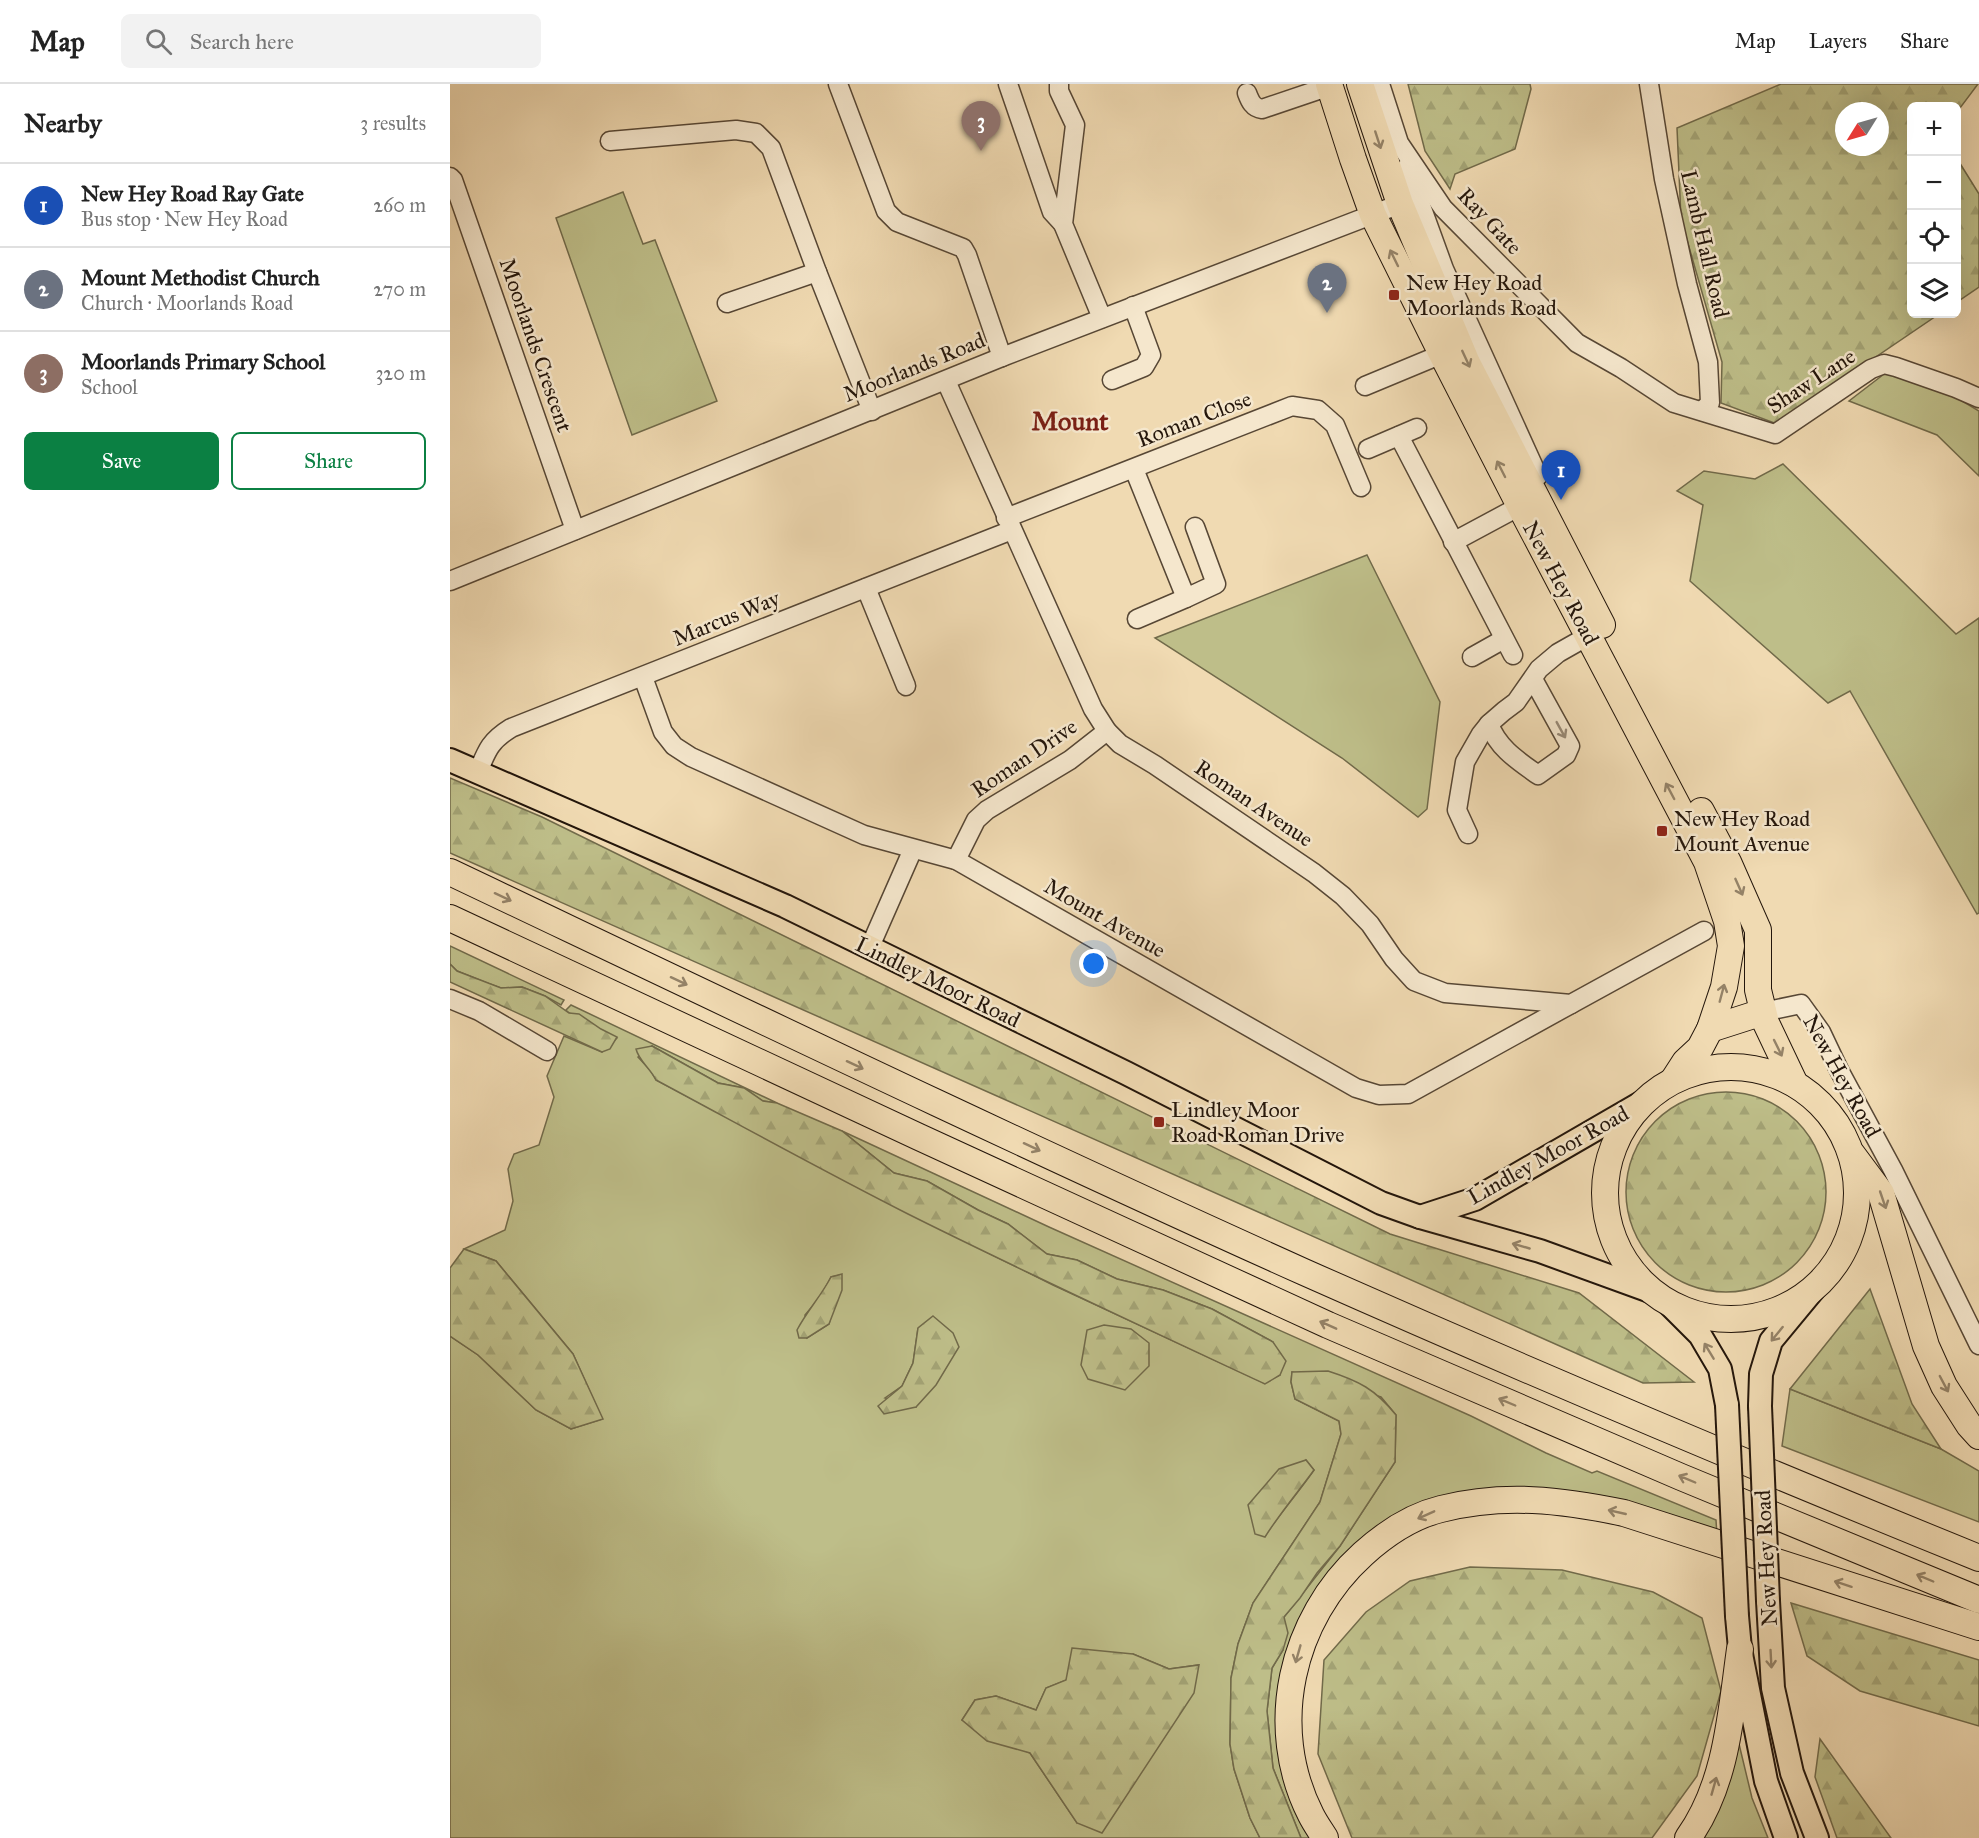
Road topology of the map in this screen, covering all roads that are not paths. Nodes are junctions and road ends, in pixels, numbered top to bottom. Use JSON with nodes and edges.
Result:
{"nodes":[{"id":1,"x":838,"y":84,"type":"edge"},
{"id":2,"x":1008,"y":84,"type":"edge"},
{"id":3,"x":1360,"y":84,"type":"edge"},
{"id":4,"x":1380,"y":84,"type":"edge"},
{"id":5,"x":1648,"y":84,"type":"edge"},
{"id":6,"x":1330,"y":85,"type":"edge"},
{"id":7,"x":1055,"y":86,"type":"edge"},
{"id":8,"x":1247,"y":93,"type":"dead end"},
{"id":9,"x":610,"y":141,"type":"dead end"},
{"id":10,"x":1399,"y":143,"type":"junction"},
{"id":11,"x":450,"y":177,"type":"edge"},
{"id":12,"x":1400,"y":204,"type":"junction"},
{"id":13,"x":1373,"y":215,"type":"junction"},
{"id":14,"x":1063,"y":224,"type":"junction"},
{"id":15,"x":817,"y":272,"type":"junction"},
{"id":16,"x":727,"y":303,"type":"dead end"},
{"id":17,"x":1133,"y":306,"type":"junction"},
{"id":18,"x":1102,"y":318,"type":"junction"},
{"id":19,"x":1442,"y":354,"type":"junction"},
{"id":20,"x":1002,"y":357,"type":"junction"},
{"id":21,"x":1112,"y":380,"type":"dead end"},
{"id":22,"x":946,"y":381,"type":"junction"},
{"id":23,"x":1365,"y":386,"type":"dead end"},
{"id":24,"x":1979,"y":398,"type":"edge"},
{"id":25,"x":872,"y":411,"type":"junction"},
{"id":26,"x":1702,"y":411,"type":"junction"},
{"id":27,"x":1417,"y":428,"type":"dead end"},
{"id":28,"x":1399,"y":436,"type":"junction"},
{"id":29,"x":1368,"y":449,"type":"dead end"},
{"id":30,"x":1134,"y":469,"type":"junction"},
{"id":31,"x":1361,"y":487,"type":"dead end"},
{"id":32,"x":1520,"y":506,"type":"junction"},
{"id":33,"x":1009,"y":524,"type":"junction"},
{"id":34,"x":1195,"y":527,"type":"dead end"},
{"id":35,"x":575,"y":530,"type":"junction"},
{"id":36,"x":1454,"y":542,"type":"junction"},
{"id":37,"x":450,"y":581,"type":"edge"},
{"id":38,"x":866,"y":588,"type":"junction"},
{"id":39,"x":1587,"y":596,"type":"junction"},
{"id":40,"x":1186,"y":598,"type":"junction"},
{"id":41,"x":1137,"y":619,"type":"dead end"},
{"id":42,"x":1588,"y":636,"type":"junction"},
{"id":43,"x":1472,"y":657,"type":"dead end"},
{"id":44,"x":643,"y":677,"type":"junction"},
{"id":45,"x":1533,"y":679,"type":"junction"},
{"id":46,"x":906,"y":686,"type":"dead end"},
{"id":47,"x":1489,"y":724,"type":"junction"},
{"id":48,"x":1107,"y":731,"type":"junction"},
{"id":49,"x":450,"y":760,"type":"edge"},
{"id":50,"x":478,"y":772,"type":"junction"},
{"id":51,"x":1468,"y":834,"type":"dead end"},
{"id":52,"x":913,"y":849,"type":"junction"},
{"id":53,"x":956,"y":860,"type":"junction"},
{"id":54,"x":450,"y":872,"type":"edge"},
{"id":55,"x":450,"y":918,"type":"edge"},
{"id":56,"x":1704,"y":931,"type":"dead end"},
{"id":57,"x":869,"y":949,"type":"junction"},
{"id":58,"x":450,"y":999,"type":"edge"},
{"id":59,"x":1571,"y":1004,"type":"junction"},
{"id":60,"x":1763,"y":1011,"type":"junction"},
{"id":61,"x":1710,"y":1029,"type":"junction"},
{"id":62,"x":547,"y":1051,"type":"dead end"},
{"id":63,"x":1674,"y":1079,"type":"junction"},
{"id":64,"x":1795,"y":1084,"type":"junction"},
{"id":65,"x":1641,"y":1103,"type":"junction"},
{"id":66,"x":1851,"y":1152,"type":"junction"},
{"id":67,"x":1420,"y":1217,"type":"junction"},
{"id":68,"x":1814,"y":1289,"type":"junction"},
{"id":69,"x":1660,"y":1297,"type":"junction"},
{"id":70,"x":1979,"y":1345,"type":"edge"},
{"id":71,"x":1979,"y":1436,"type":"edge"},
{"id":72,"x":1979,"y":1558,"type":"edge"},
{"id":73,"x":1979,"y":1600,"type":"edge"},
{"id":74,"x":1979,"y":1627,"type":"edge"},
{"id":75,"x":1740,"y":1649,"type":"junction"},
{"id":76,"x":1325,"y":1838,"type":"edge"},
{"id":77,"x":1688,"y":1838,"type":"edge"},
{"id":78,"x":1786,"y":1838,"type":"edge"},
{"id":79,"x":1817,"y":1838,"type":"edge"}],
"edges":[{"from":1,"to":20,"type":"street"},
{"from":2,"to":14,"type":"street"},
{"from":3,"to":12,"type":"highway","name":"New Hey Road","one_way":true},
{"from":4,"to":10,"type":"street","name":"Ray Gate"},
{"from":5,"to":26,"type":"street","name":"Lamb Hall Road"},
{"from":6,"to":8,"type":"street"},
{"from":6,"to":13,"type":"highway","name":"New Hey Road"},
{"from":7,"to":14,"type":"street"},
{"from":9,"to":15,"type":"street"},
{"from":10,"to":26,"type":"street","name":"Ray Gate"},
{"from":10,"to":39,"type":"street","name":"New Hey Road"},
{"from":11,"to":35,"type":"street","name":"Moorlands Crescent"},
{"from":12,"to":13,"type":"street","name":"Moorlands Road"},
{"from":12,"to":39,"type":"highway","name":"New Hey Road","one_way":true},
{"from":13,"to":17,"type":"street","name":"Moorlands Road"},
{"from":19,"to":13,"type":"highway","name":"New Hey Road","one_way":true},
{"from":14,"to":18,"type":"street"},
{"from":15,"to":16,"type":"street"},
{"from":15,"to":25,"type":"street"},
{"from":17,"to":18,"type":"street","name":"Moorlands Road"},
{"from":17,"to":21,"type":"street"},
{"from":18,"to":20,"type":"street","name":"Moorlands Road"},
{"from":19,"to":23,"type":"street"},
{"from":32,"to":19,"type":"highway","name":"New Hey Road","one_way":true},
{"from":20,"to":22,"type":"street","name":"Moorlands Road"},
{"from":22,"to":25,"type":"street","name":"Moorlands Road"},
{"from":22,"to":33,"type":"street","name":"Roman Avenue"},
{"from":24,"to":26,"type":"street","name":"Shaw Lane"},
{"from":25,"to":35,"type":"street","name":"Moorlands Road"},
{"from":27,"to":28,"type":"street"},
{"from":28,"to":29,"type":"street"},
{"from":28,"to":36,"type":"street"},
{"from":30,"to":31,"type":"street","name":"Roman Close"},
{"from":30,"to":33,"type":"street","name":"Roman Close"},
{"from":30,"to":40,"type":"street"},
{"from":32,"to":36,"type":"street"},
{"from":32,"to":42,"type":"highway","name":"New Hey Road"},
{"from":33,"to":38,"type":"street","name":"Marcus Way"},
{"from":33,"to":48,"type":"street","name":"Roman Avenue"},
{"from":34,"to":40,"type":"street"},
{"from":35,"to":37,"type":"street","name":"Moorlands Road"},
{"from":36,"to":43,"type":"street"},
{"from":38,"to":44,"type":"street","name":"Marcus Way"},
{"from":38,"to":46,"type":"street"},
{"from":39,"to":60,"type":"highway","name":"New Hey Road","one_way":true},
{"from":40,"to":41,"type":"street"},
{"from":42,"to":45,"type":"street"},
{"from":61,"to":42,"type":"highway","name":"New Hey Road","one_way":true},
{"from":44,"to":50,"type":"street","name":"Marcus Way"},
{"from":44,"to":52,"type":"street","name":"Mount Avenue"},
{"from":45,"to":47,"type":"street"},
{"from":45,"to":47,"type":"street","one_way":true},
{"from":47,"to":51,"type":"street"},
{"from":48,"to":53,"type":"street","name":"Roman Drive"},
{"from":48,"to":59,"type":"street","name":"Roman Avenue"},
{"from":49,"to":50,"type":"main road","name":"Lindley Moor Road"},
{"from":50,"to":57,"type":"main road","name":"Lindley Moor Road"},
{"from":52,"to":53,"type":"street","name":"Mount Avenue"},
{"from":52,"to":57,"type":"street"},
{"from":53,"to":59,"type":"street","name":"Mount Avenue"},
{"from":54,"to":72,"type":"highway","one_way":true},
{"from":73,"to":55,"type":"highway","one_way":true},
{"from":56,"to":59,"type":"street"},
{"from":57,"to":67,"type":"main road","name":"Lindley Moor Road"},
{"from":58,"to":62,"type":"street"},
{"from":60,"to":61,"type":"highway"},
{"from":60,"to":64,"type":"highway","name":"New Hey Road","one_way":true},
{"from":60,"to":70,"type":"street","name":"New Hey Road"},
{"from":61,"to":63,"type":"highway","name":"New Hey Road"},
{"from":63,"to":64,"type":"highway"},
{"from":63,"to":65,"type":"highway"},
{"from":64,"to":66,"type":"highway"},
{"from":65,"to":67,"type":"main road","name":"Lindley Moor Road"},
{"from":65,"to":69,"type":"highway"},
{"from":66,"to":68,"type":"highway"},
{"from":66,"to":71,"type":"highway","one_way":true},
{"from":69,"to":67,"type":"main road","name":"Lindley Moor Road","one_way":true},
{"from":68,"to":69,"type":"highway"},
{"from":68,"to":79,"type":"main road","name":"New Hey Road","one_way":true,"bridge":true},
{"from":75,"to":69,"type":"main road","name":"New Hey Road","one_way":true,"bridge":true},
{"from":74,"to":76,"type":"highway","one_way":true},
{"from":77,"to":75,"type":"highway","one_way":true},
{"from":75,"to":78,"type":"main road","name":"New Hey Road"}]}
